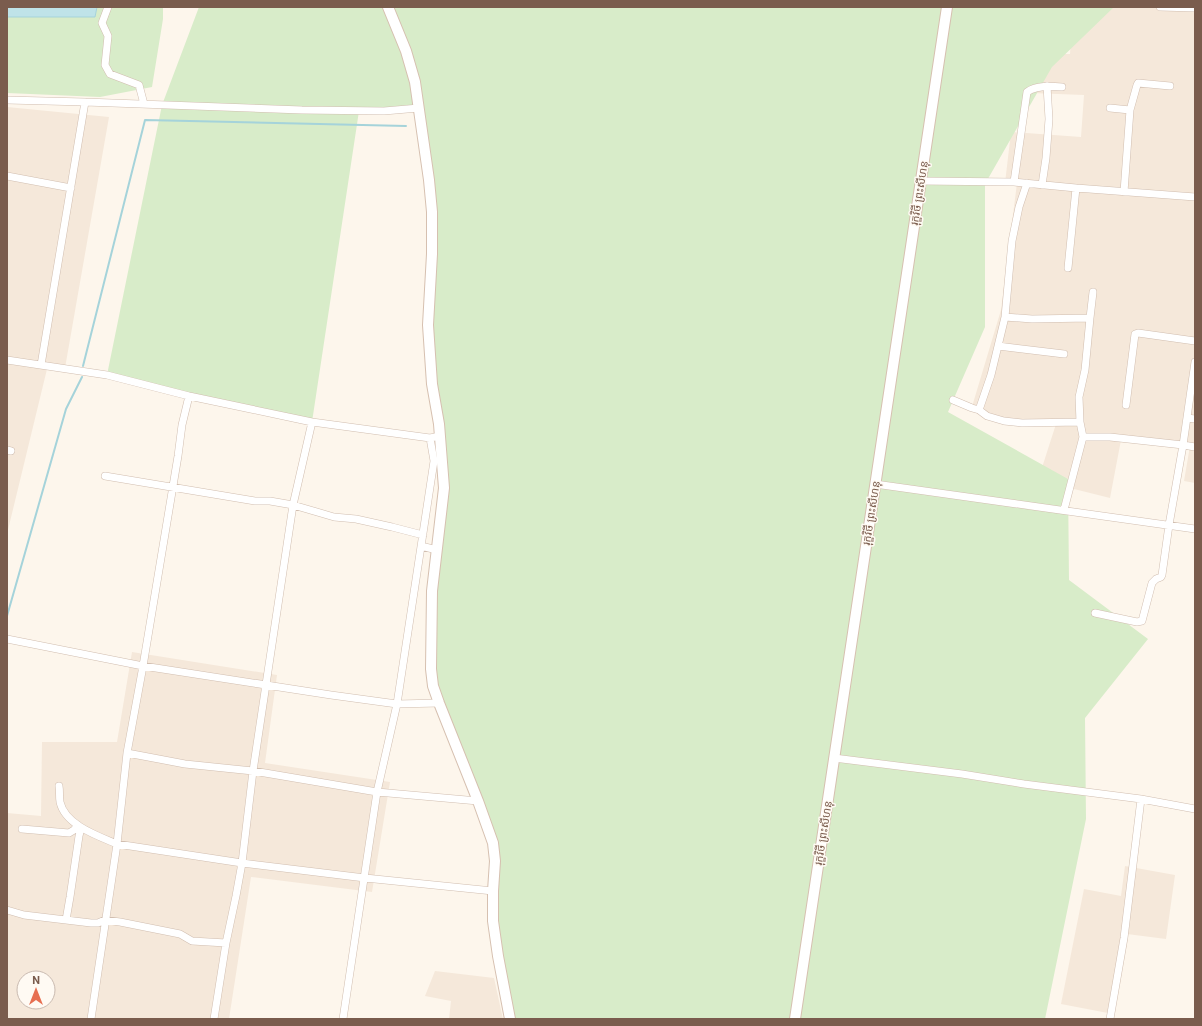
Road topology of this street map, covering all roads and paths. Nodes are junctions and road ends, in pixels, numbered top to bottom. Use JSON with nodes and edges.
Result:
{"nodes":[{"id":1,"x":108,"y":7,"type":"edge"},
{"id":2,"x":388,"y":7,"type":"edge"},
{"id":3,"x":947,"y":7,"type":"edge"},
{"id":4,"x":1160,"y":7,"type":"edge"},
{"id":5,"x":1195,"y":8,"type":"edge"},
{"id":6,"x":1047,"y":86,"type":"junction"},
{"id":7,"x":1170,"y":86,"type":"dead end"},
{"id":8,"x":1062,"y":87,"type":"dead end"},
{"id":9,"x":7,"y":100,"type":"edge"},
{"id":10,"x":85,"y":102,"type":"junction"},
{"id":11,"x":144,"y":104,"type":"junction"},
{"id":12,"x":420,"y":108,"type":"junction"},
{"id":13,"x":1110,"y":108,"type":"dead end"},
{"id":14,"x":1130,"y":110,"type":"junction"},
{"id":15,"x":7,"y":176,"type":"edge"},
{"id":16,"x":921,"y":181,"type":"junction"},
{"id":17,"x":1014,"y":182,"type":"junction"},
{"id":18,"x":1027,"y":183,"type":"junction"},
{"id":19,"x":1042,"y":185,"type":"junction"},
{"id":20,"x":71,"y":188,"type":"junction"},
{"id":21,"x":1076,"y":188,"type":"junction"},
{"id":22,"x":1124,"y":192,"type":"junction"},
{"id":23,"x":1195,"y":197,"type":"edge"},
{"id":24,"x":1068,"y":268,"type":"dead end"},
{"id":25,"x":1093,"y":292,"type":"dead end"},
{"id":26,"x":1005,"y":317,"type":"junction"},
{"id":27,"x":1090,"y":318,"type":"junction"},
{"id":28,"x":1195,"y":341,"type":"edge"},
{"id":29,"x":998,"y":346,"type":"junction"},
{"id":30,"x":1064,"y":354,"type":"dead end"},
{"id":31,"x":7,"y":360,"type":"edge"},
{"id":32,"x":1195,"y":362,"type":"edge"},
{"id":33,"x":41,"y":365,"type":"junction"},
{"id":34,"x":189,"y":396,"type":"junction"},
{"id":35,"x":952,"y":400,"type":"dead end"},
{"id":36,"x":1126,"y":405,"type":"dead end"},
{"id":37,"x":980,"y":410,"type":"junction"},
{"id":38,"x":1187,"y":418,"type":"junction"},
{"id":39,"x":1195,"y":419,"type":"edge"},
{"id":40,"x":312,"y":422,"type":"junction"},
{"id":41,"x":1080,"y":422,"type":"junction"},
{"id":42,"x":435,"y":437,"type":"junction"},
{"id":43,"x":1083,"y":437,"type":"junction"},
{"id":44,"x":1183,"y":445,"type":"junction"},
{"id":45,"x":1195,"y":447,"type":"edge"},
{"id":46,"x":105,"y":476,"type":"dead end"},
{"id":47,"x":875,"y":484,"type":"junction"},
{"id":48,"x":172,"y":487,"type":"junction"},
{"id":49,"x":293,"y":505,"type":"junction"},
{"id":50,"x":1064,"y":510,"type":"junction"},
{"id":51,"x":1169,"y":525,"type":"junction"},
{"id":52,"x":1195,"y":529,"type":"edge"},
{"id":53,"x":422,"y":535,"type":"junction"},
{"id":54,"x":421,"y":546,"type":"junction"},
{"id":55,"x":437,"y":550,"type":"junction"},
{"id":56,"x":1095,"y":613,"type":"dead end"},
{"id":57,"x":7,"y":639,"type":"edge"},
{"id":58,"x":143,"y":666,"type":"junction"},
{"id":59,"x":265,"y":684,"type":"junction"},
{"id":60,"x":439,"y":703,"type":"junction"},
{"id":61,"x":397,"y":704,"type":"junction"},
{"id":62,"x":127,"y":754,"type":"junction"},
{"id":63,"x":834,"y":758,"type":"junction"},
{"id":64,"x":252,"y":771,"type":"junction"},
{"id":65,"x":60,"y":786,"type":"dead end"},
{"id":66,"x":377,"y":792,"type":"junction"},
{"id":67,"x":1141,"y":799,"type":"junction"},
{"id":68,"x":478,"y":801,"type":"junction"},
{"id":69,"x":1195,"y":808,"type":"edge"},
{"id":70,"x":80,"y":827,"type":"junction"},
{"id":71,"x":22,"y":829,"type":"dead end"},
{"id":72,"x":116,"y":844,"type":"junction"},
{"id":73,"x":242,"y":863,"type":"junction"},
{"id":74,"x":365,"y":878,"type":"junction"},
{"id":75,"x":493,"y":892,"type":"junction"},
{"id":76,"x":7,"y":910,"type":"edge"},
{"id":77,"x":66,"y":920,"type":"junction"},
{"id":78,"x":105,"y":920,"type":"junction"},
{"id":79,"x":226,"y":943,"type":"junction"},
{"id":80,"x":90,"y":1019,"type":"edge"},
{"id":81,"x":214,"y":1019,"type":"edge"},
{"id":82,"x":343,"y":1019,"type":"edge"},
{"id":83,"x":510,"y":1019,"type":"edge"},
{"id":84,"x":795,"y":1019,"type":"edge"},
{"id":85,"x":1110,"y":1019,"type":"edge"}],
"edges":[{"from":1,"to":11,"type":"street"},
{"from":2,"to":12,"type":"main road"},
{"from":3,"to":16,"type":"main road","name":"រុក្ខវិថី ព្រះសីហនុ"},
{"from":4,"to":5,"type":"street"},
{"from":6,"to":8,"type":"street"},
{"from":6,"to":17,"type":"street"},
{"from":6,"to":19,"type":"street"},
{"from":7,"to":14,"type":"street"},
{"from":9,"to":10,"type":"street"},
{"from":10,"to":11,"type":"street"},
{"from":10,"to":20,"type":"street"},
{"from":11,"to":12,"type":"street"},
{"from":12,"to":42,"type":"main road"},
{"from":13,"to":14,"type":"street"},
{"from":14,"to":22,"type":"street"},
{"from":15,"to":20,"type":"street"},
{"from":16,"to":17,"type":"street"},
{"from":16,"to":47,"type":"main road","name":"រុក្ខវិថី ព្រះសីហនុ"},
{"from":17,"to":18,"type":"street"},
{"from":18,"to":19,"type":"street"},
{"from":18,"to":26,"type":"street"},
{"from":19,"to":21,"type":"street"},
{"from":20,"to":33,"type":"street"},
{"from":21,"to":22,"type":"street"},
{"from":21,"to":24,"type":"street"},
{"from":22,"to":23,"type":"street"},
{"from":25,"to":27,"type":"street"},
{"from":26,"to":27,"type":"street"},
{"from":26,"to":29,"type":"street"},
{"from":27,"to":41,"type":"street"},
{"from":28,"to":36,"type":"street"},
{"from":29,"to":30,"type":"street"},
{"from":29,"to":37,"type":"street"},
{"from":31,"to":33,"type":"street"},
{"from":32,"to":38,"type":"street"},
{"from":33,"to":34,"type":"street"},
{"from":34,"to":40,"type":"street"},
{"from":34,"to":48,"type":"street"},
{"from":35,"to":37,"type":"street"},
{"from":37,"to":41,"type":"street"},
{"from":38,"to":39,"type":"street"},
{"from":38,"to":44,"type":"street"},
{"from":40,"to":42,"type":"street"},
{"from":40,"to":49,"type":"street"},
{"from":41,"to":43,"type":"street"},
{"from":42,"to":53,"type":"street"},
{"from":42,"to":55,"type":"main road"},
{"from":43,"to":44,"type":"street"},
{"from":43,"to":50,"type":"street"},
{"from":44,"to":45,"type":"street"},
{"from":44,"to":51,"type":"street"},
{"from":46,"to":48,"type":"street"},
{"from":47,"to":50,"type":"street"},
{"from":47,"to":63,"type":"main road","name":"រុក្ខវិថី ព្រះសីហនុ"},
{"from":48,"to":49,"type":"street"},
{"from":48,"to":58,"type":"street"},
{"from":49,"to":53,"type":"street"},
{"from":49,"to":59,"type":"street"},
{"from":50,"to":51,"type":"street"},
{"from":51,"to":52,"type":"street"},
{"from":51,"to":56,"type":"street"},
{"from":53,"to":54,"type":"street"},
{"from":54,"to":55,"type":"street"},
{"from":54,"to":61,"type":"street"},
{"from":55,"to":60,"type":"main road"},
{"from":57,"to":58,"type":"street"},
{"from":58,"to":59,"type":"street"},
{"from":58,"to":62,"type":"street"},
{"from":59,"to":61,"type":"street"},
{"from":59,"to":64,"type":"street"},
{"from":60,"to":61,"type":"street"},
{"from":60,"to":68,"type":"main road"},
{"from":61,"to":66,"type":"street"},
{"from":62,"to":64,"type":"street"},
{"from":62,"to":72,"type":"street"},
{"from":63,"to":67,"type":"street"},
{"from":63,"to":84,"type":"main road","name":"រុក្ខវិថី ព្រះសីហនុ"},
{"from":64,"to":66,"type":"street"},
{"from":64,"to":73,"type":"street"},
{"from":65,"to":70,"type":"street"},
{"from":66,"to":68,"type":"street"},
{"from":66,"to":74,"type":"street"},
{"from":67,"to":69,"type":"street"},
{"from":67,"to":85,"type":"street"},
{"from":68,"to":75,"type":"main road"},
{"from":70,"to":71,"type":"street"},
{"from":70,"to":72,"type":"street"},
{"from":70,"to":77,"type":"street"},
{"from":72,"to":73,"type":"street"},
{"from":72,"to":78,"type":"street"},
{"from":73,"to":74,"type":"street"},
{"from":73,"to":79,"type":"street"},
{"from":74,"to":75,"type":"street"},
{"from":74,"to":82,"type":"street"},
{"from":75,"to":83,"type":"main road"},
{"from":76,"to":77,"type":"street"},
{"from":77,"to":78,"type":"street"},
{"from":78,"to":79,"type":"street"},
{"from":78,"to":80,"type":"street"},
{"from":79,"to":81,"type":"street"}]}
